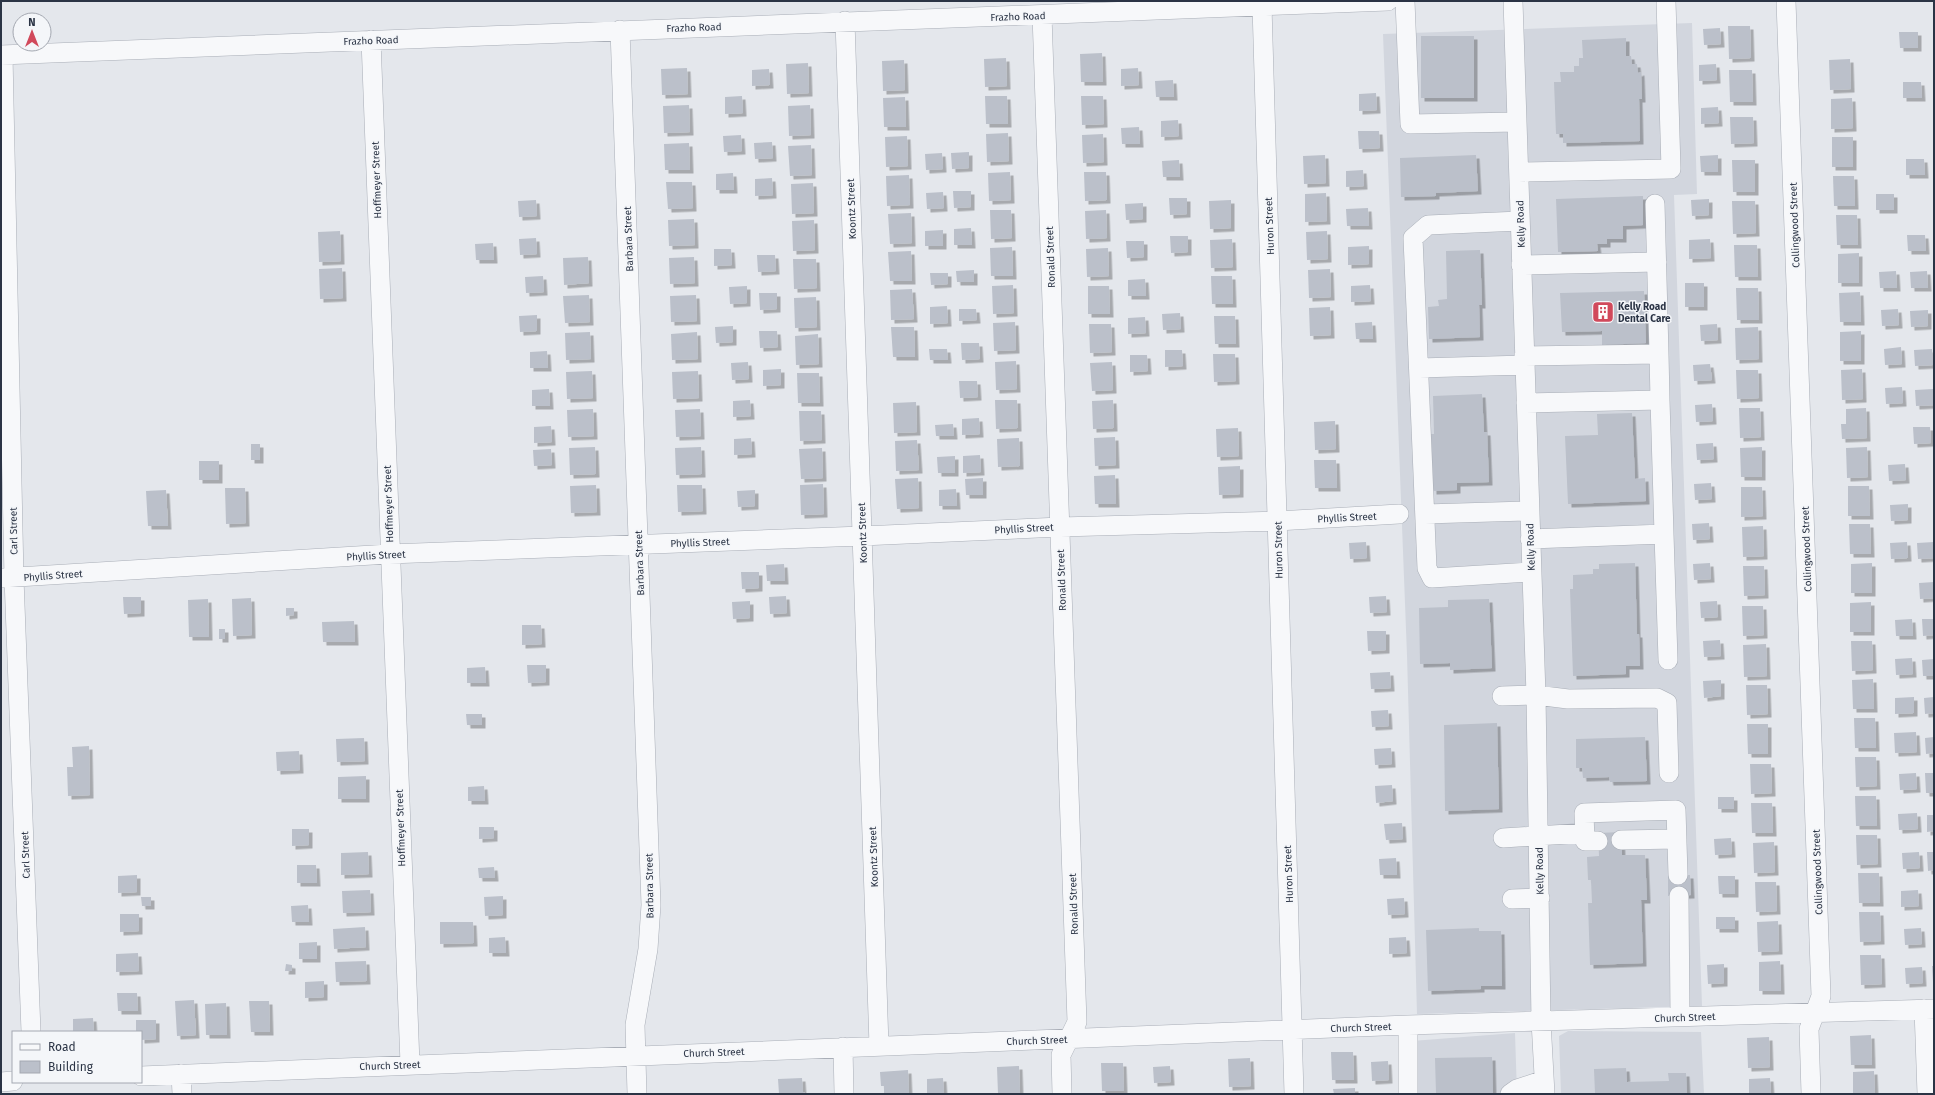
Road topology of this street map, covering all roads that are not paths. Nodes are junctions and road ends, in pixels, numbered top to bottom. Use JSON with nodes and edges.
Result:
{"nodes":[{"id":1,"x":1388,"y":1,"type":"edge"},
{"id":2,"x":1405,"y":1,"type":"edge"},
{"id":3,"x":1513,"y":1,"type":"edge"},
{"id":4,"x":1666,"y":1,"type":"edge"},
{"id":5,"x":1786,"y":1,"type":"edge"},
{"id":6,"x":1253,"y":4,"type":"edge"},
{"id":7,"x":1016,"y":8,"type":"edge"},
{"id":8,"x":1042,"y":15,"type":"junction"},
{"id":9,"x":845,"y":21,"type":"junction"},
{"id":10,"x":620,"y":30,"type":"junction"},
{"id":11,"x":371,"y":40,"type":"junction"},
{"id":12,"x":2,"y":55,"type":"edge"},
{"id":13,"x":1517,"y":122,"type":"junction"},
{"id":14,"x":1519,"y":172,"type":"junction"},
{"id":15,"x":1655,"y":204,"type":"dead end"},
{"id":16,"x":1520,"y":221,"type":"junction"},
{"id":17,"x":1657,"y":262,"type":"junction"},
{"id":18,"x":1521,"y":265,"type":"junction"},
{"id":19,"x":1659,"y":354,"type":"junction"},
{"id":20,"x":1524,"y":360,"type":"junction"},
{"id":21,"x":1419,"y":368,"type":"junction"},
{"id":22,"x":1660,"y":400,"type":"junction"},
{"id":23,"x":1526,"y":403,"type":"junction"},
{"id":24,"x":1529,"y":511,"type":"junction"},
{"id":25,"x":1399,"y":514,"type":"dead end"},
{"id":26,"x":1425,"y":514,"type":"junction"},
{"id":27,"x":1277,"y":521,"type":"junction"},
{"id":28,"x":1060,"y":527,"type":"junction"},
{"id":29,"x":1664,"y":534,"type":"junction"},
{"id":30,"x":862,"y":536,"type":"junction"},
{"id":31,"x":1530,"y":539,"type":"junction"},
{"id":32,"x":638,"y":544,"type":"junction"},
{"id":33,"x":389,"y":554,"type":"junction"},
{"id":34,"x":1531,"y":572,"type":"junction"},
{"id":35,"x":7,"y":578,"type":"edge"},
{"id":36,"x":1668,"y":660,"type":"dead end"},
{"id":37,"x":1536,"y":694,"type":"junction"},
{"id":38,"x":1502,"y":696,"type":"dead end"},
{"id":39,"x":1670,"y":773,"type":"dead end"},
{"id":40,"x":1539,"y":837,"type":"junction"},
{"id":41,"x":1503,"y":838,"type":"dead end"},
{"id":42,"x":1677,"y":839,"type":"junction"},
{"id":43,"x":1621,"y":840,"type":"dead end"},
{"id":44,"x":1678,"y":875,"type":"dead end"},
{"id":45,"x":1679,"y":896,"type":"dead end"},
{"id":46,"x":1540,"y":898,"type":"junction"},
{"id":47,"x":1512,"y":899,"type":"dead end"},
{"id":48,"x":1929,"y":1009,"type":"edge"},
{"id":49,"x":1815,"y":1012,"type":"junction"},
{"id":50,"x":1680,"y":1017,"type":"junction"},
{"id":51,"x":1541,"y":1021,"type":"junction"},
{"id":52,"x":1408,"y":1025,"type":"junction"},
{"id":53,"x":1293,"y":1030,"type":"junction"},
{"id":54,"x":31,"y":1031,"type":"edge"},
{"id":55,"x":1069,"y":1039,"type":"junction"},
{"id":56,"x":879,"y":1046,"type":"junction"},
{"id":57,"x":843,"y":1047,"type":"junction"},
{"id":58,"x":635,"y":1055,"type":"junction"},
{"id":59,"x":410,"y":1064,"type":"junction"},
{"id":60,"x":181,"y":1074,"type":"junction"},
{"id":61,"x":142,"y":1076,"type":"edge"},
{"id":62,"x":12,"y":1081,"type":"edge"},
{"id":63,"x":1,"y":1082,"type":"edge"},
{"id":64,"x":1545,"y":1087,"type":"edge"},
{"id":65,"x":182,"y":1094,"type":"edge"},
{"id":66,"x":637,"y":1094,"type":"edge"},
{"id":67,"x":844,"y":1094,"type":"edge"},
{"id":68,"x":1062,"y":1094,"type":"edge"},
{"id":69,"x":1294,"y":1094,"type":"edge"},
{"id":70,"x":1408,"y":1094,"type":"edge"},
{"id":71,"x":1510,"y":1094,"type":"edge"},
{"id":72,"x":1811,"y":1094,"type":"edge"},
{"id":73,"x":1927,"y":1094,"type":"edge"}],
"edges":[{"from":1,"to":6,"type":"street","name":"Frazho Road"},
{"from":2,"to":13,"type":"street"},
{"from":3,"to":13,"type":"street","name":"Kelly Road"},
{"from":4,"to":14,"type":"street"},
{"from":5,"to":49,"type":"street","name":"Collingwood Street"},
{"from":6,"to":8,"type":"street","name":"Frazho Road"},
{"from":6,"to":27,"type":"street","name":"Huron Street"},
{"from":7,"to":8,"type":"street","name":"Frazho Road"},
{"from":7,"to":9,"type":"street","name":"Frazho Road"},
{"from":8,"to":28,"type":"street","name":"Ronald Street"},
{"from":9,"to":10,"type":"street","name":"Frazho Road"},
{"from":9,"to":30,"type":"street","name":"Koontz Street"},
{"from":10,"to":11,"type":"street","name":"Frazho Road"},
{"from":10,"to":32,"type":"street","name":"Barbara Street"},
{"from":11,"to":12,"type":"street","name":"Frazho Road"},
{"from":11,"to":33,"type":"street","name":"Hoffmeyer Street"},
{"from":12,"to":35,"type":"street","name":"Carl Street"},
{"from":13,"to":14,"type":"street","name":"Kelly Road"},
{"from":14,"to":16,"type":"street","name":"Kelly Road"},
{"from":15,"to":17,"type":"street"},
{"from":16,"to":18,"type":"street","name":"Kelly Road"},
{"from":16,"to":21,"type":"street"},
{"from":17,"to":18,"type":"street"},
{"from":17,"to":19,"type":"street"},
{"from":18,"to":20,"type":"street","name":"Kelly Road"},
{"from":19,"to":20,"type":"street"},
{"from":19,"to":22,"type":"street"},
{"from":20,"to":21,"type":"street"},
{"from":20,"to":23,"type":"street","name":"Kelly Road"},
{"from":21,"to":26,"type":"street"},
{"from":22,"to":23,"type":"street"},
{"from":22,"to":29,"type":"street"},
{"from":23,"to":24,"type":"street","name":"Kelly Road"},
{"from":24,"to":26,"type":"street"},
{"from":24,"to":31,"type":"street","name":"Kelly Road"},
{"from":25,"to":27,"type":"street","name":"Phyllis Street"},
{"from":26,"to":34,"type":"street"},
{"from":27,"to":28,"type":"street","name":"Phyllis Street"},
{"from":27,"to":53,"type":"street","name":"Huron Street"},
{"from":28,"to":30,"type":"street","name":"Phyllis Street"},
{"from":28,"to":55,"type":"street","name":"Ronald Street"},
{"from":29,"to":31,"type":"street"},
{"from":29,"to":36,"type":"street"},
{"from":30,"to":32,"type":"street","name":"Phyllis Street"},
{"from":30,"to":56,"type":"street","name":"Koontz Street"},
{"from":31,"to":34,"type":"street","name":"Kelly Road"},
{"from":32,"to":33,"type":"street","name":"Phyllis Street"},
{"from":32,"to":58,"type":"street","name":"Barbara Street"},
{"from":33,"to":35,"type":"street","name":"Phyllis Street"},
{"from":33,"to":59,"type":"street","name":"Hoffmeyer Street"},
{"from":34,"to":37,"type":"street","name":"Kelly Road"},
{"from":35,"to":54,"type":"street","name":"Carl Street"},
{"from":37,"to":38,"type":"street"},
{"from":37,"to":39,"type":"street"},
{"from":37,"to":40,"type":"street","name":"Kelly Road"},
{"from":40,"to":41,"type":"street"},
{"from":40,"to":42,"type":"street"},
{"from":40,"to":46,"type":"street","name":"Kelly Road"},
{"from":42,"to":43,"type":"street"},
{"from":42,"to":44,"type":"street"},
{"from":45,"to":50,"type":"street"},
{"from":46,"to":47,"type":"street"},
{"from":46,"to":51,"type":"street","name":"Kelly Road"},
{"from":48,"to":49,"type":"street","name":"Church Street"},
{"from":48,"to":73,"type":"street"},
{"from":49,"to":50,"type":"street","name":"Church Street"},
{"from":49,"to":72,"type":"street","name":"Collingwood Street"},
{"from":50,"to":51,"type":"street","name":"Church Street"},
{"from":51,"to":52,"type":"street","name":"Church Street"},
{"from":51,"to":64,"type":"street","name":"Kelly Road"},
{"from":52,"to":53,"type":"street","name":"Church Street"},
{"from":52,"to":70,"type":"street"},
{"from":53,"to":55,"type":"street","name":"Church Street"},
{"from":53,"to":69,"type":"street","name":"Huron Street"},
{"from":55,"to":56,"type":"street","name":"Church Street"},
{"from":55,"to":68,"type":"street","name":"Ronald Street"},
{"from":56,"to":57,"type":"street","name":"Church Street"},
{"from":57,"to":58,"type":"street","name":"Church Street"},
{"from":57,"to":67,"type":"street"},
{"from":58,"to":59,"type":"street","name":"Church Street"},
{"from":58,"to":66,"type":"street","name":"Barbara Street"},
{"from":59,"to":60,"type":"street","name":"Church Street"},
{"from":60,"to":61,"type":"street","name":"Church Street"},
{"from":60,"to":65,"type":"street"},
{"from":62,"to":63,"type":"street"},
{"from":64,"to":71,"type":"street"}]}
